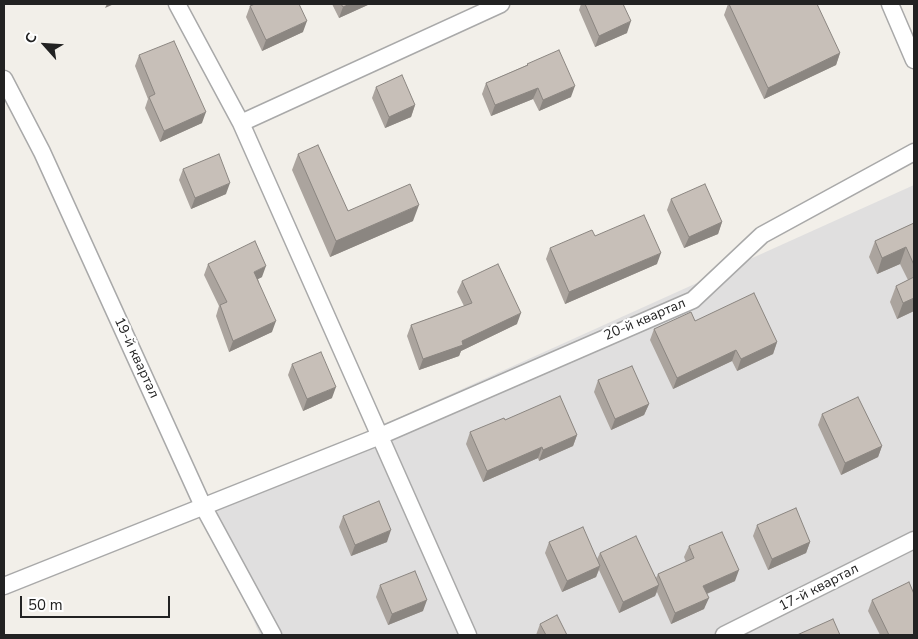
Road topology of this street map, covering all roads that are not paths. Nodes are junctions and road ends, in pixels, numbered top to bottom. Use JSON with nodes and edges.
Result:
{"nodes":[{"id":1,"x":177,"y":4,"type":"edge"},
{"id":2,"x":501,"y":4,"type":"edge"},
{"id":3,"x":890,"y":4,"type":"edge"},
{"id":4,"x":914,"y":60,"type":"edge"},
{"id":5,"x":4,"y":79,"type":"edge"},
{"id":6,"x":241,"y":123,"type":"junction"},
{"id":7,"x":914,"y":152,"type":"edge"},
{"id":8,"x":380,"y":436,"type":"junction"},
{"id":9,"x":203,"y":506,"type":"junction"},
{"id":10,"x":914,"y":540,"type":"edge"},
{"id":11,"x":4,"y":586,"type":"edge"},
{"id":12,"x":272,"y":635,"type":"edge"},
{"id":13,"x":468,"y":635,"type":"edge"},
{"id":14,"x":724,"y":635,"type":"edge"}],
"edges":[{"from":1,"to":6,"type":"street"},
{"from":2,"to":6,"type":"street"},
{"from":3,"to":4,"type":"street"},
{"from":5,"to":9,"type":"street","name":"19-й квартал"},
{"from":6,"to":8,"type":"street"},
{"from":7,"to":8,"type":"street","name":"20-й квартал"},
{"from":8,"to":9,"type":"street","name":"20-й квартал"},
{"from":8,"to":13,"type":"street"},
{"from":9,"to":11,"type":"street","name":"20-й квартал"},
{"from":9,"to":12,"type":"street","name":"19-й квартал"},
{"from":10,"to":14,"type":"street","name":"17-й квартал"}]}
